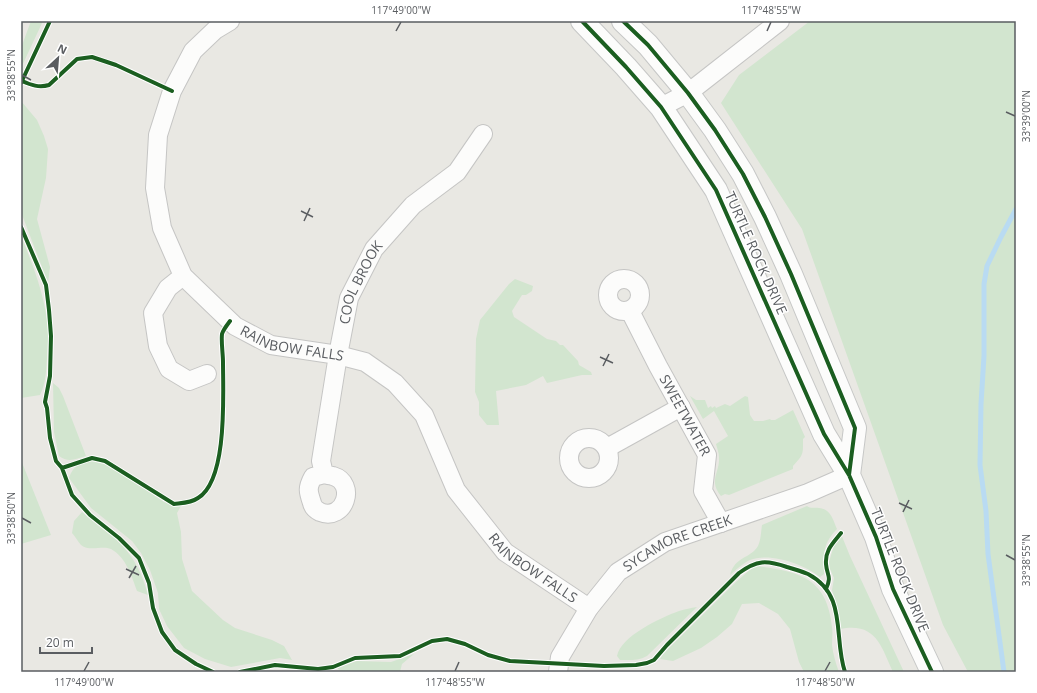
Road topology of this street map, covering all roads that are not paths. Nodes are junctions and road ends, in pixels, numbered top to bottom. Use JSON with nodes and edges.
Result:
{"nodes":[{"id":1,"x":230,"y":21,"type":"edge"},
{"id":2,"x":582,"y":21,"type":"edge"},
{"id":3,"x":623,"y":21,"type":"edge"},
{"id":4,"x":780,"y":21,"type":"edge"},
{"id":5,"x":688,"y":93,"type":"junction"},
{"id":6,"x":661,"y":107,"type":"junction"},
{"id":7,"x":483,"y":134,"type":"dead end"},
{"id":8,"x":183,"y":276,"type":"junction"},
{"id":9,"x":630,"y":311,"type":"dead end"},
{"id":10,"x":338,"y":355,"type":"junction"},
{"id":11,"x":207,"y":374,"type":"dead end"},
{"id":12,"x":681,"y":407,"type":"junction"},
{"id":13,"x":607,"y":448,"type":"dead end"},
{"id":14,"x":324,"y":474,"type":"dead end"},
{"id":15,"x":850,"y":475,"type":"junction"},
{"id":16,"x":721,"y":523,"type":"junction"},
{"id":17,"x":589,"y":608,"type":"junction"},
{"id":18,"x":558,"y":672,"type":"edge"},
{"id":19,"x":932,"y":672,"type":"edge"}],
"edges":[{"from":1,"to":8,"type":"street","name":"RAINBOW FALLS"},
{"from":2,"to":6,"type":"street","name":"TURTLE ROCK DRIVE"},
{"from":3,"to":5,"type":"street","name":"TURTLE ROCK DRIVE"},
{"from":4,"to":5,"type":"street"},
{"from":5,"to":6,"type":"street"},
{"from":5,"to":15,"type":"street","name":"TURTLE ROCK DRIVE"},
{"from":6,"to":15,"type":"street","name":"TURTLE ROCK DRIVE"},
{"from":7,"to":10,"type":"street","name":"COOL BROOK"},
{"from":8,"to":10,"type":"street","name":"RAINBOW FALLS"},
{"from":8,"to":11,"type":"street"},
{"from":9,"to":12,"type":"street","name":"SWEETWATER"},
{"from":10,"to":14,"type":"street","name":"COOL BROOK"},
{"from":10,"to":17,"type":"street","name":"RAINBOW FALLS"},
{"from":12,"to":13,"type":"street"},
{"from":12,"to":16,"type":"street","name":"SWEETWATER"},
{"from":15,"to":16,"type":"street","name":"SYCAMORE CREEK"},
{"from":15,"to":19,"type":"street","name":"TURTLE ROCK DRIVE"},
{"from":16,"to":17,"type":"street","name":"SYCAMORE CREEK"},
{"from":17,"to":18,"type":"street","name":"SYCAMORE CREEK"}]}
